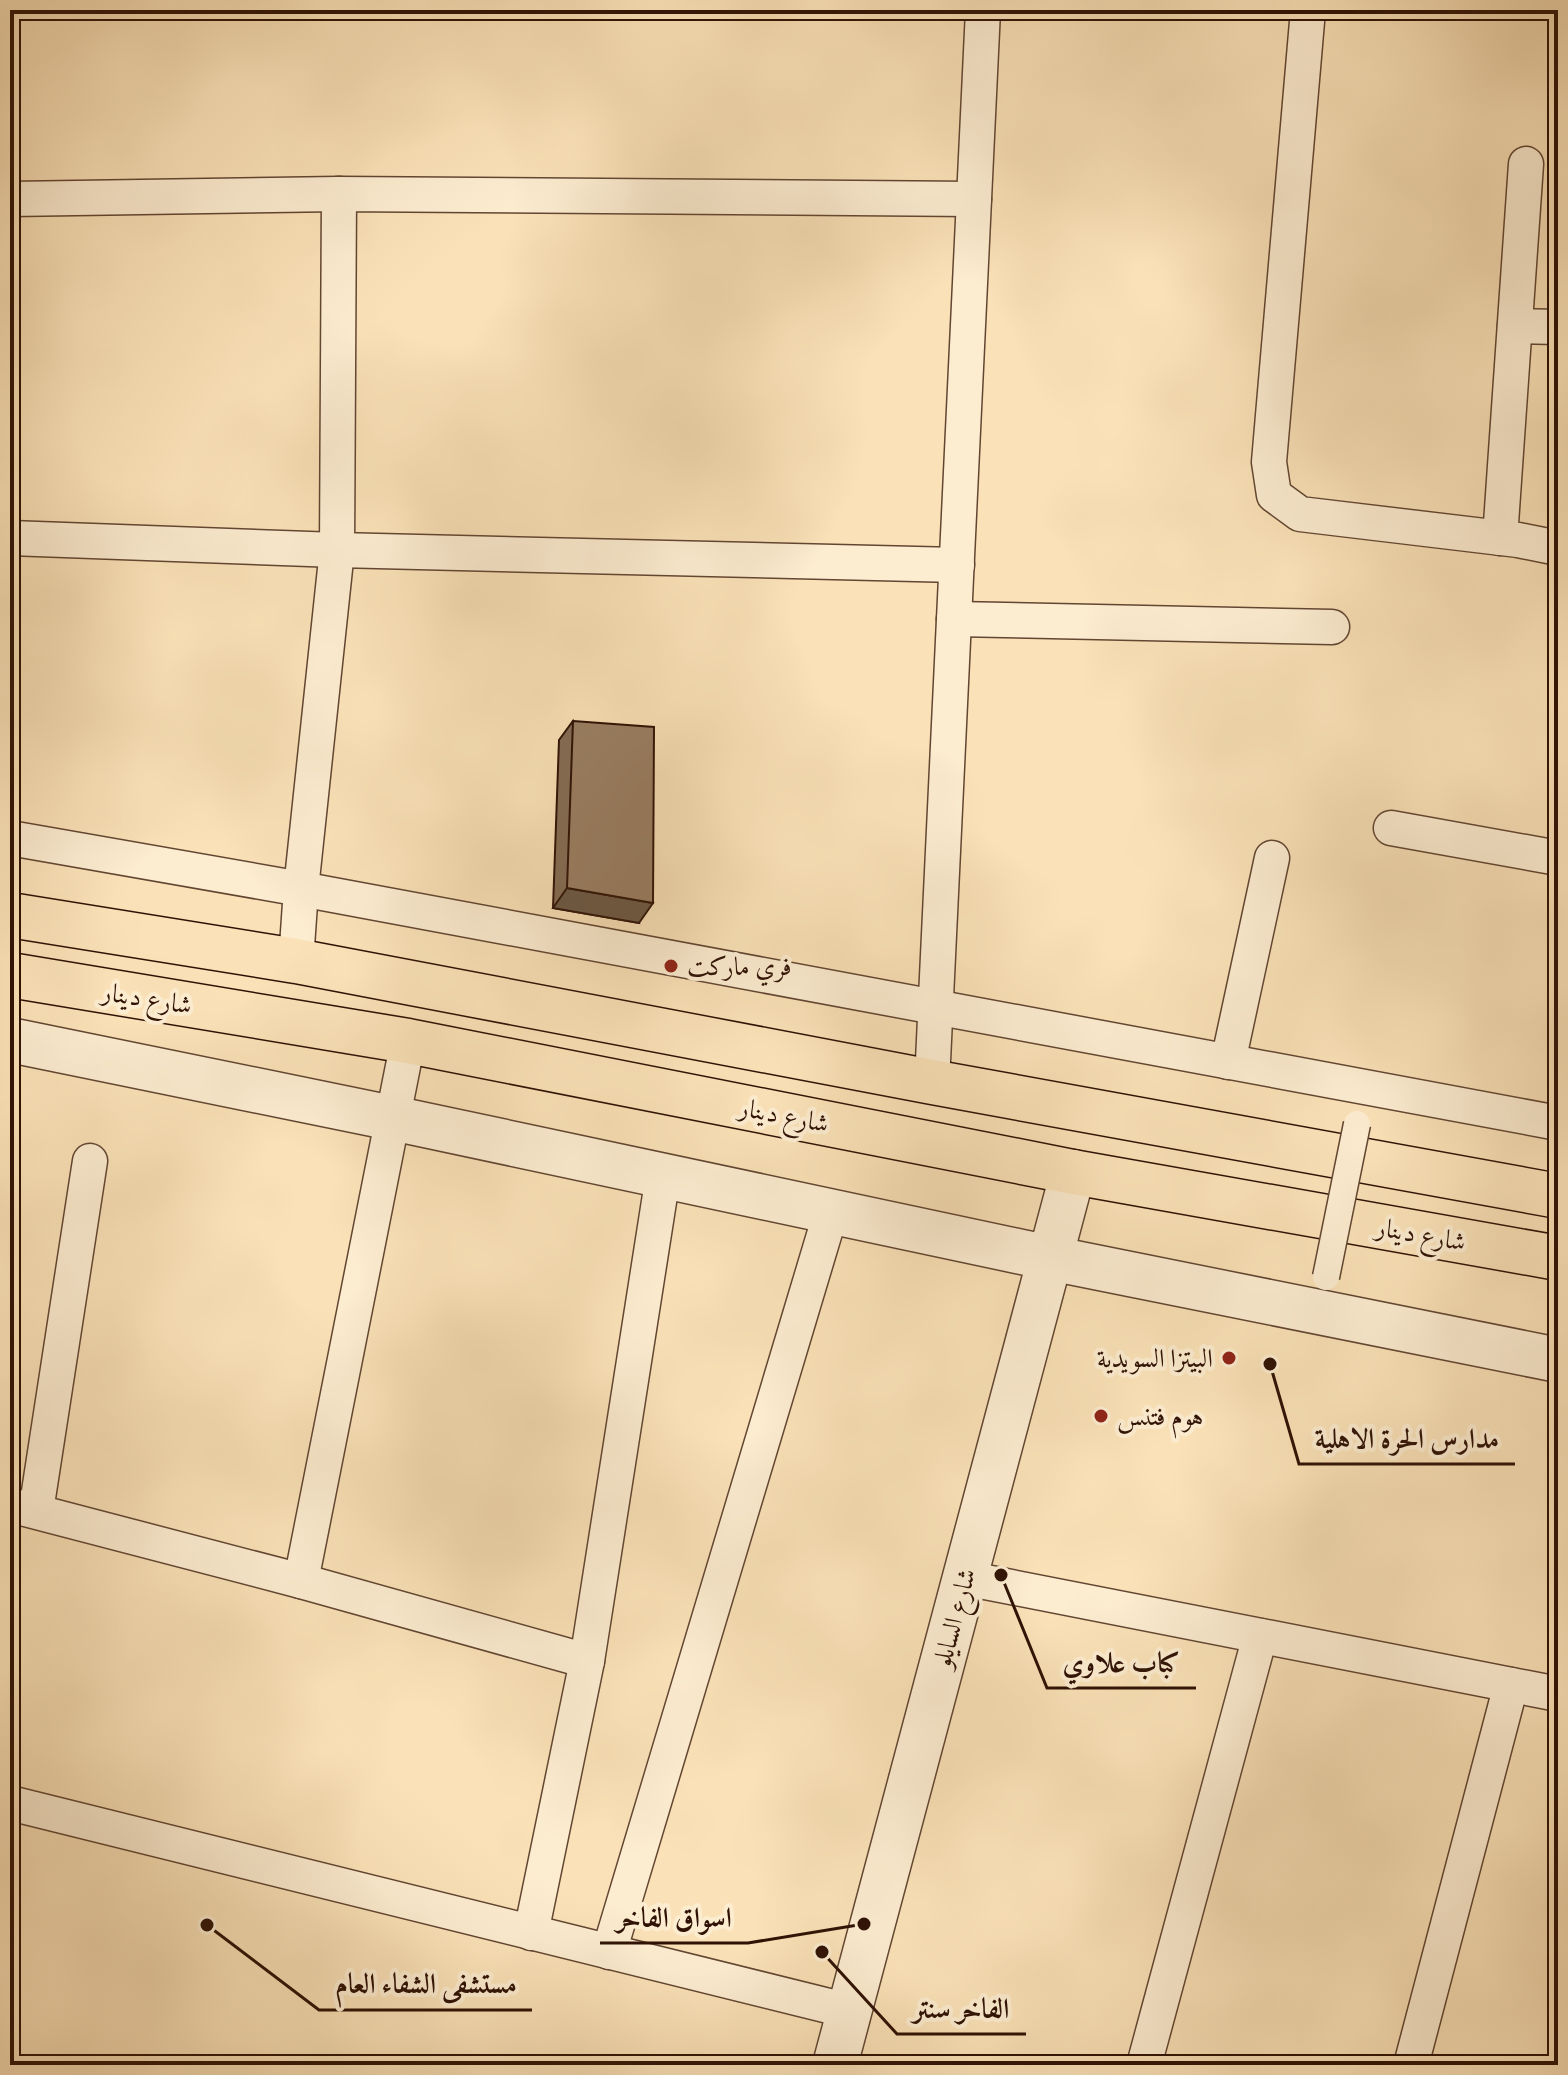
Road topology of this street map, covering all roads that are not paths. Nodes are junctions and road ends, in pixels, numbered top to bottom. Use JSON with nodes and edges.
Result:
{"nodes":[{"id":1,"x":983,"y":10,"type":"edge"},
{"id":2,"x":1308,"y":10,"type":"edge"},
{"id":3,"x":1526,"y":164,"type":"dead end"},
{"id":4,"x":339,"y":194,"type":"junction"},
{"id":5,"x":10,"y":199,"type":"edge"},
{"id":6,"x":974,"y":199,"type":"junction"},
{"id":7,"x":1515,"y":326,"type":"junction"},
{"id":8,"x":1558,"y":327,"type":"edge"},
{"id":9,"x":10,"y":538,"type":"edge"},
{"id":10,"x":1500,"y":538,"type":"junction"},
{"id":11,"x":1558,"y":548,"type":"edge"},
{"id":12,"x":337,"y":550,"type":"junction"},
{"id":13,"x":957,"y":565,"type":"junction"},
{"id":14,"x":954,"y":619,"type":"junction"},
{"id":15,"x":1332,"y":627,"type":"dead end"},
{"id":16,"x":1391,"y":828,"type":"dead end"},
{"id":17,"x":10,"y":838,"type":"edge"},
{"id":18,"x":1272,"y":858,"type":"dead end"},
{"id":19,"x":1558,"y":858,"type":"edge"},
{"id":20,"x":301,"y":889,"type":"junction"},
{"id":21,"x":10,"y":915,"type":"edge"},
{"id":22,"x":296,"y":961,"type":"junction"},
{"id":23,"x":10,"y":975,"type":"edge"},
{"id":24,"x":935,"y":1007,"type":"junction"},
{"id":25,"x":10,"y":1040,"type":"edge"},
{"id":26,"x":408,"y":1041,"type":"junction"},
{"id":27,"x":1228,"y":1062,"type":"junction"},
{"id":28,"x":932,"y":1082,"type":"junction"},
{"id":29,"x":392,"y":1118,"type":"junction"},
{"id":30,"x":1558,"y":1123,"type":"edge"},
{"id":31,"x":1357,"y":1124,"type":"dead end"},
{"id":32,"x":90,"y":1161,"type":"dead end"},
{"id":33,"x":1073,"y":1172,"type":"junction"},
{"id":34,"x":663,"y":1176,"type":"junction"},
{"id":35,"x":1558,"y":1196,"type":"edge"},
{"id":36,"x":831,"y":1212,"type":"junction"},
{"id":37,"x":1050,"y":1258,"type":"junction"},
{"id":38,"x":1558,"y":1258,"type":"edge"},
{"id":39,"x":1326,"y":1277,"type":"dead end"},
{"id":40,"x":1558,"y":1360,"type":"edge"},
{"id":41,"x":23,"y":1508,"type":"edge"},
{"id":42,"x":965,"y":1578,"type":"junction"},
{"id":43,"x":301,"y":1581,"type":"junction"},
{"id":44,"x":1260,"y":1636,"type":"junction"},
{"id":45,"x":587,"y":1661,"type":"junction"},
{"id":46,"x":1511,"y":1685,"type":"junction"},
{"id":47,"x":1558,"y":1694,"type":"edge"},
{"id":48,"x":10,"y":1803,"type":"edge"},
{"id":49,"x":531,"y":1933,"type":"junction"},
{"id":50,"x":609,"y":1952,"type":"junction"},
{"id":51,"x":849,"y":2011,"type":"junction"},
{"id":52,"x":835,"y":2065,"type":"edge"},
{"id":53,"x":1144,"y":2065,"type":"edge"},
{"id":54,"x":1411,"y":2065,"type":"edge"}],
"edges":[{"from":1,"to":6,"type":"street"},
{"from":2,"to":10,"type":"street"},
{"from":3,"to":7,"type":"street"},
{"from":4,"to":5,"type":"street"},
{"from":4,"to":6,"type":"street"},
{"from":4,"to":12,"type":"street"},
{"from":6,"to":13,"type":"street"},
{"from":7,"to":8,"type":"street"},
{"from":7,"to":10,"type":"street"},
{"from":9,"to":12,"type":"street"},
{"from":10,"to":11,"type":"street"},
{"from":12,"to":13,"type":"street"},
{"from":12,"to":20,"type":"street"},
{"from":13,"to":14,"type":"street"},
{"from":14,"to":15,"type":"street"},
{"from":14,"to":24,"type":"street"},
{"from":16,"to":19,"type":"street"},
{"from":17,"to":20,"type":"street"},
{"from":18,"to":27,"type":"street"},
{"from":20,"to":22,"type":"street"},
{"from":20,"to":24,"type":"street"},
{"from":21,"to":22,"type":"main road"},
{"from":22,"to":28,"type":"main road"},
{"from":23,"to":26,"type":"main road","name":"شارع دينار"},
{"from":24,"to":27,"type":"street"},
{"from":24,"to":28,"type":"street"},
{"from":25,"to":29,"type":"street"},
{"from":26,"to":29,"type":"street"},
{"from":26,"to":33,"type":"main road","name":"شارع دينار"},
{"from":27,"to":30,"type":"street"},
{"from":28,"to":35,"type":"main road"},
{"from":29,"to":34,"type":"street"},
{"from":29,"to":43,"type":"street"},
{"from":31,"to":39,"type":"street","bridge":true},
{"from":32,"to":41,"type":"street"},
{"from":33,"to":37,"type":"street","name":"شارع السايلو"},
{"from":33,"to":38,"type":"main road","name":"شارع دينار"},
{"from":34,"to":36,"type":"street"},
{"from":34,"to":45,"type":"street"},
{"from":36,"to":37,"type":"street"},
{"from":36,"to":50,"type":"street"},
{"from":37,"to":40,"type":"street"},
{"from":37,"to":42,"type":"street","name":"شارع السايلو"},
{"from":41,"to":43,"type":"street"},
{"from":42,"to":44,"type":"street"},
{"from":42,"to":51,"type":"street","name":"شارع السايلو"},
{"from":43,"to":45,"type":"street"},
{"from":44,"to":46,"type":"street"},
{"from":44,"to":53,"type":"street"},
{"from":45,"to":49,"type":"street"},
{"from":46,"to":47,"type":"street"},
{"from":46,"to":54,"type":"street"},
{"from":48,"to":49,"type":"street"},
{"from":49,"to":50,"type":"street"},
{"from":50,"to":51,"type":"street"},
{"from":51,"to":52,"type":"street","name":"شارع السايلو"}]}
